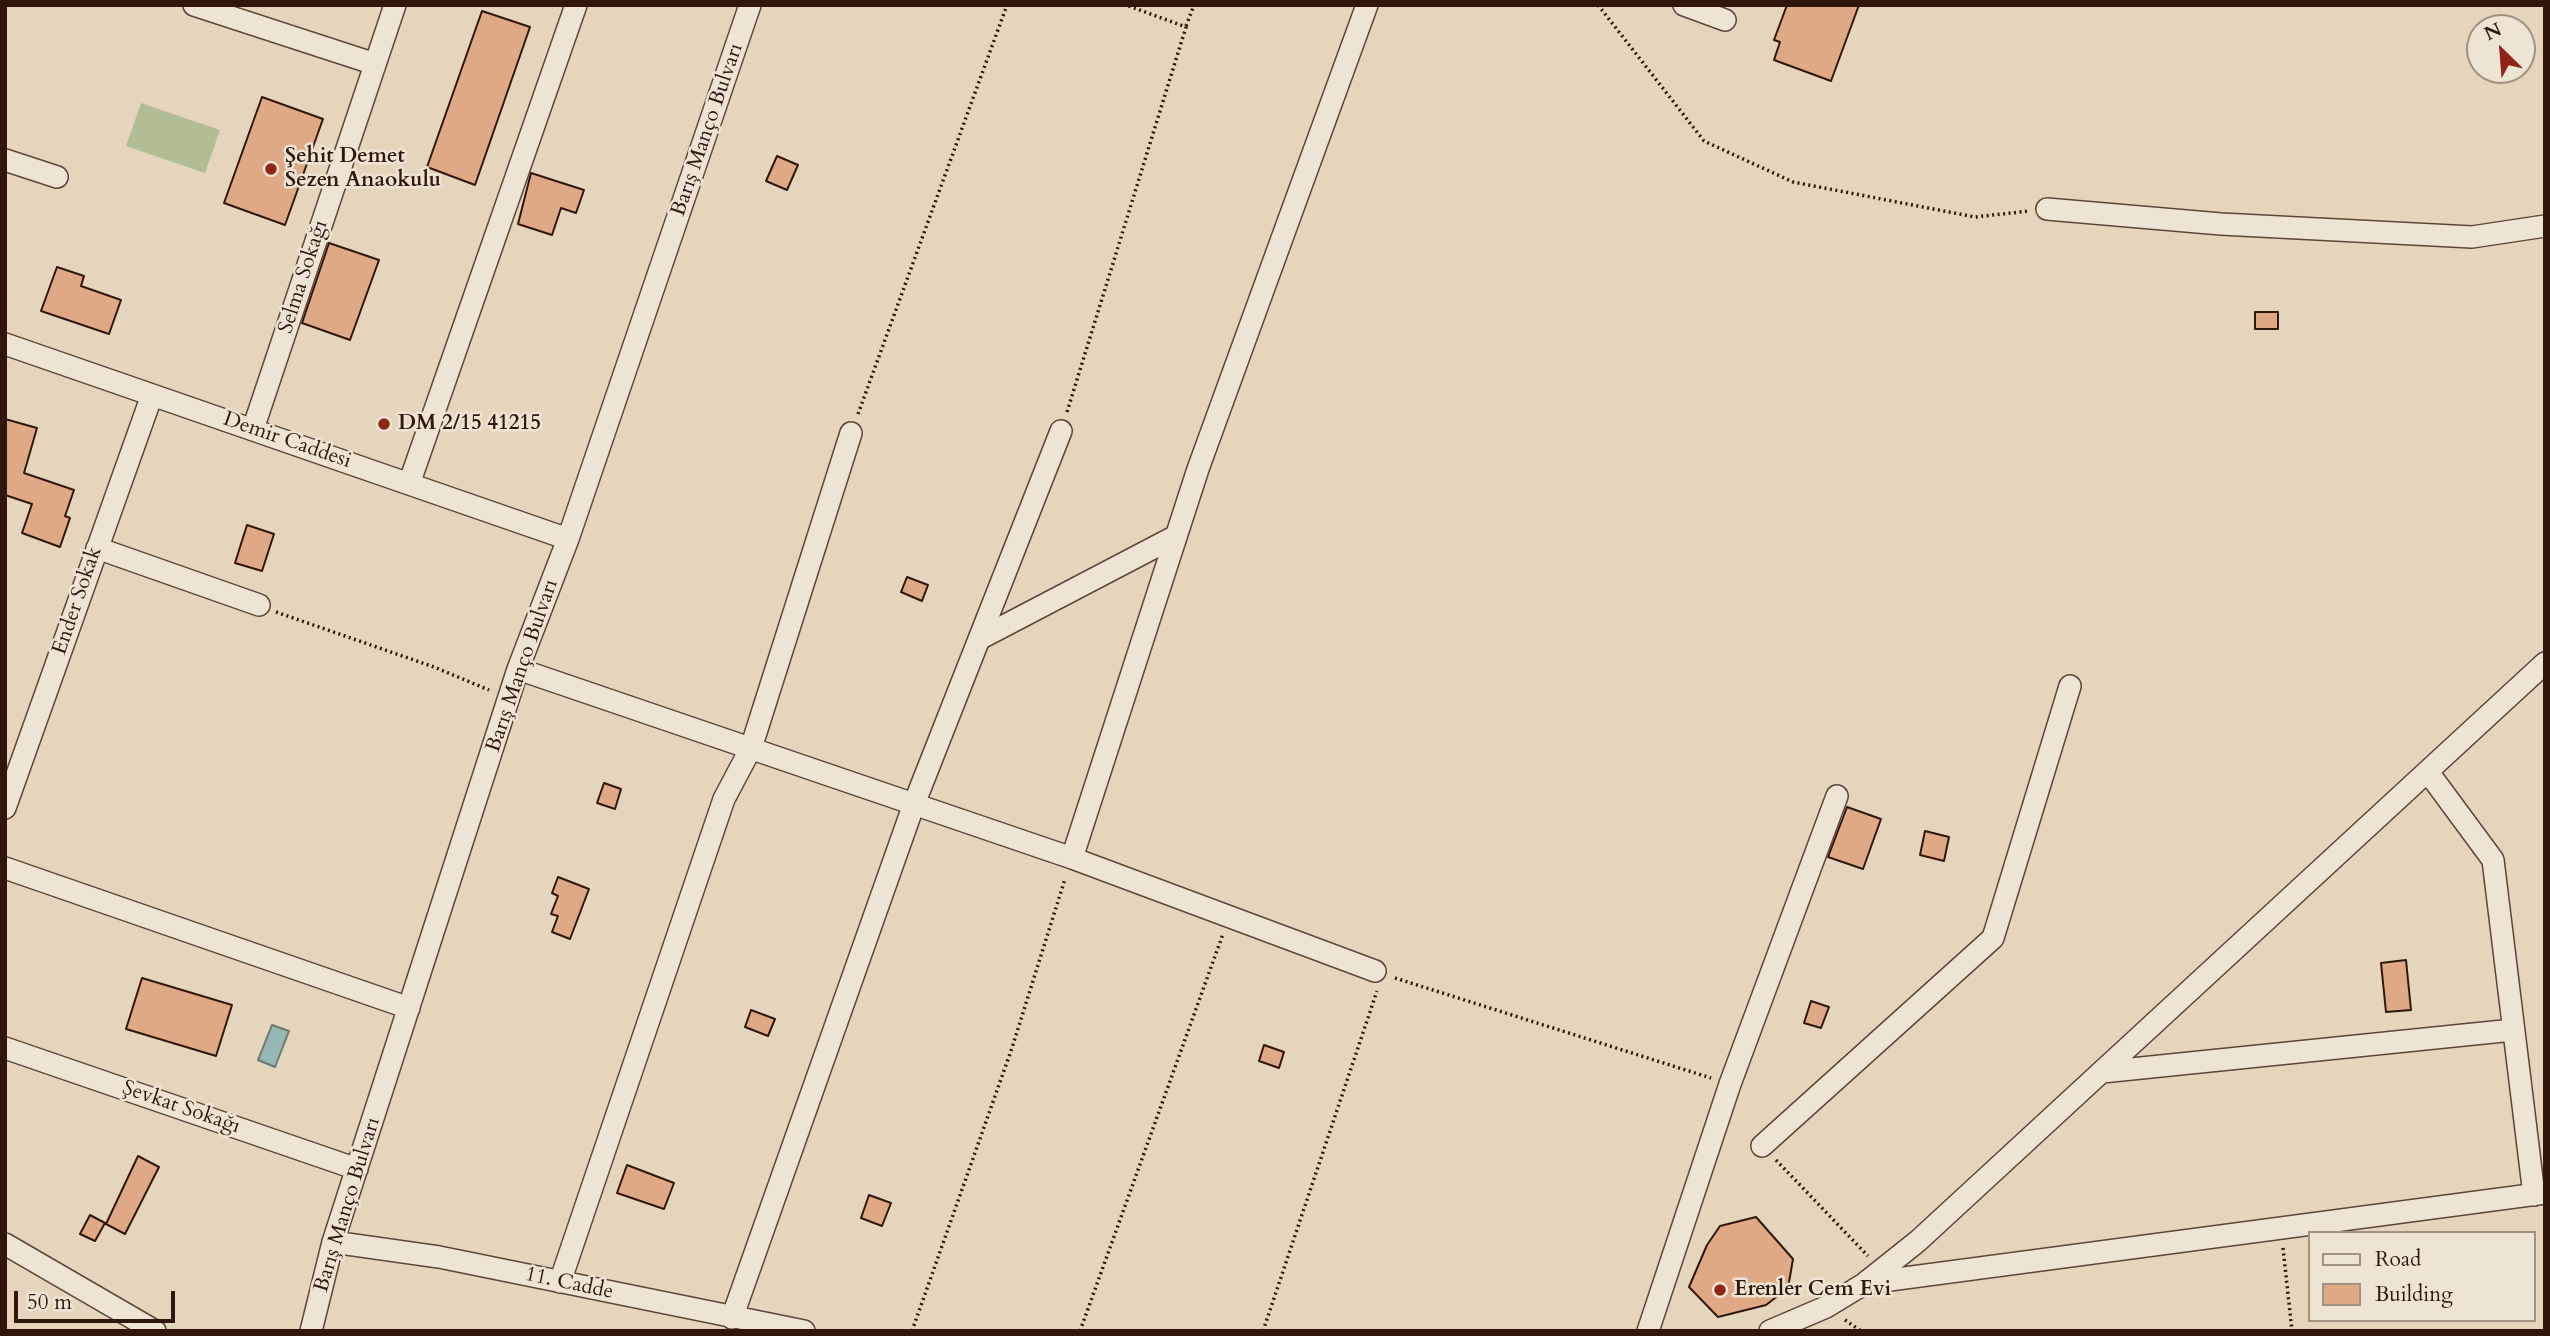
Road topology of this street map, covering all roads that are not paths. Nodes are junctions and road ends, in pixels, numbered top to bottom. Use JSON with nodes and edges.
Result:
{"nodes":[{"id":1,"x":194,"y":5,"type":"edge"},
{"id":2,"x":395,"y":5,"type":"edge"},
{"id":3,"x":576,"y":5,"type":"edge"},
{"id":4,"x":750,"y":5,"type":"edge"},
{"id":5,"x":1367,"y":5,"type":"edge"},
{"id":6,"x":1684,"y":5,"type":"edge"},
{"id":7,"x":1725,"y":20,"type":"dead end"},
{"id":8,"x":375,"y":64,"type":"junction"},
{"id":9,"x":5,"y":160,"type":"edge"},
{"id":10,"x":57,"y":177,"type":"dead end"},
{"id":11,"x":2047,"y":209,"type":"road end"},
{"id":12,"x":2545,"y":226,"type":"edge"},
{"id":13,"x":5,"y":344,"type":"edge"},
{"id":14,"x":152,"y":395,"type":"junction"},
{"id":15,"x":253,"y":429,"type":"junction"},
{"id":16,"x":1061,"y":431,"type":"road end"},
{"id":17,"x":851,"y":433,"type":"road end"},
{"id":18,"x":409,"y":484,"type":"junction"},
{"id":19,"x":1177,"y":536,"type":"junction"},
{"id":20,"x":568,"y":539,"type":"junction"},
{"id":21,"x":97,"y":548,"type":"junction"},
{"id":22,"x":258,"y":605,"type":"road end"},
{"id":23,"x":981,"y":638,"type":"junction"},
{"id":24,"x":2545,"y":663,"type":"edge"},
{"id":25,"x":518,"y":669,"type":"junction"},
{"id":26,"x":2070,"y":686,"type":"dead end"},
{"id":27,"x":751,"y":748,"type":"junction"},
{"id":28,"x":2428,"y":772,"type":"junction"},
{"id":29,"x":1837,"y":796,"type":"dead end"},
{"id":30,"x":914,"y":804,"type":"junction"},
{"id":31,"x":5,"y":808,"type":"edge"},
{"id":32,"x":1072,"y":858,"type":"junction"},
{"id":33,"x":5,"y":868,"type":"edge"},
{"id":34,"x":1379,"y":973,"type":"road end"},
{"id":35,"x":410,"y":1009,"type":"junction"},
{"id":36,"x":2513,"y":1030,"type":"junction"},
{"id":37,"x":5,"y":1048,"type":"edge"},
{"id":38,"x":2102,"y":1072,"type":"junction"},
{"id":39,"x":1762,"y":1146,"type":"road end"},
{"id":40,"x":357,"y":1169,"type":"junction"},
{"id":41,"x":2539,"y":1194,"type":"edge"},
{"id":42,"x":333,"y":1242,"type":"junction"},
{"id":43,"x":5,"y":1244,"type":"edge"},
{"id":44,"x":560,"y":1282,"type":"junction"},
{"id":45,"x":1864,"y":1284,"type":"junction"},
{"id":46,"x":732,"y":1318,"type":"junction"},
{"id":47,"x":155,"y":1331,"type":"edge"},
{"id":48,"x":311,"y":1331,"type":"edge"},
{"id":49,"x":804,"y":1331,"type":"edge"},
{"id":50,"x":1648,"y":1331,"type":"edge"},
{"id":51,"x":1770,"y":1331,"type":"edge"}],
"edges":[{"from":1,"to":8,"type":"street"},
{"from":2,"to":8,"type":"street","name":"Selma Sokağı"},
{"from":3,"to":18,"type":"street"},
{"from":4,"to":20,"type":"street","name":"Barış Manço Bulvarı"},
{"from":5,"to":19,"type":"street"},
{"from":6,"to":7,"type":"street"},
{"from":8,"to":15,"type":"street","name":"Selma Sokağı"},
{"from":9,"to":10,"type":"street"},
{"from":11,"to":12,"type":"street"},
{"from":13,"to":14,"type":"street","name":"Demir Caddesi"},
{"from":14,"to":15,"type":"street","name":"Demir Caddesi"},
{"from":14,"to":21,"type":"street","name":"Ender Sokak"},
{"from":15,"to":18,"type":"street","name":"Demir Caddesi"},
{"from":16,"to":23,"type":"street"},
{"from":17,"to":27,"type":"street"},
{"from":18,"to":20,"type":"street","name":"Demir Caddesi"},
{"from":19,"to":23,"type":"street"},
{"from":19,"to":32,"type":"street"},
{"from":20,"to":25,"type":"street","name":"Barış Manço Bulvarı"},
{"from":21,"to":22,"type":"street"},
{"from":21,"to":31,"type":"street","name":"Ender Sokak"},
{"from":23,"to":30,"type":"street"},
{"from":24,"to":28,"type":"street"},
{"from":25,"to":27,"type":"street"},
{"from":25,"to":35,"type":"street","name":"Barış Manço Bulvarı"},
{"from":26,"to":39,"type":"street"},
{"from":27,"to":30,"type":"street"},
{"from":27,"to":44,"type":"street"},
{"from":28,"to":36,"type":"street"},
{"from":28,"to":38,"type":"street"},
{"from":29,"to":50,"type":"street"},
{"from":30,"to":32,"type":"street"},
{"from":30,"to":46,"type":"street"},
{"from":32,"to":34,"type":"street"},
{"from":33,"to":35,"type":"street"},
{"from":35,"to":40,"type":"street","name":"Barış Manço Bulvarı"},
{"from":36,"to":38,"type":"street"},
{"from":36,"to":41,"type":"street"},
{"from":37,"to":40,"type":"street","name":"Şevkat Sokağı"},
{"from":38,"to":45,"type":"street"},
{"from":40,"to":42,"type":"street","name":"Barış Manço Bulvarı"},
{"from":41,"to":45,"type":"street"},
{"from":42,"to":44,"type":"street","name":"11. Cadde"},
{"from":42,"to":48,"type":"street","name":"Barış Manço Bulvarı"},
{"from":43,"to":47,"type":"street"},
{"from":44,"to":46,"type":"street","name":"11. Cadde"},
{"from":45,"to":51,"type":"street"},
{"from":46,"to":49,"type":"street","name":"11. Cadde"}]}
